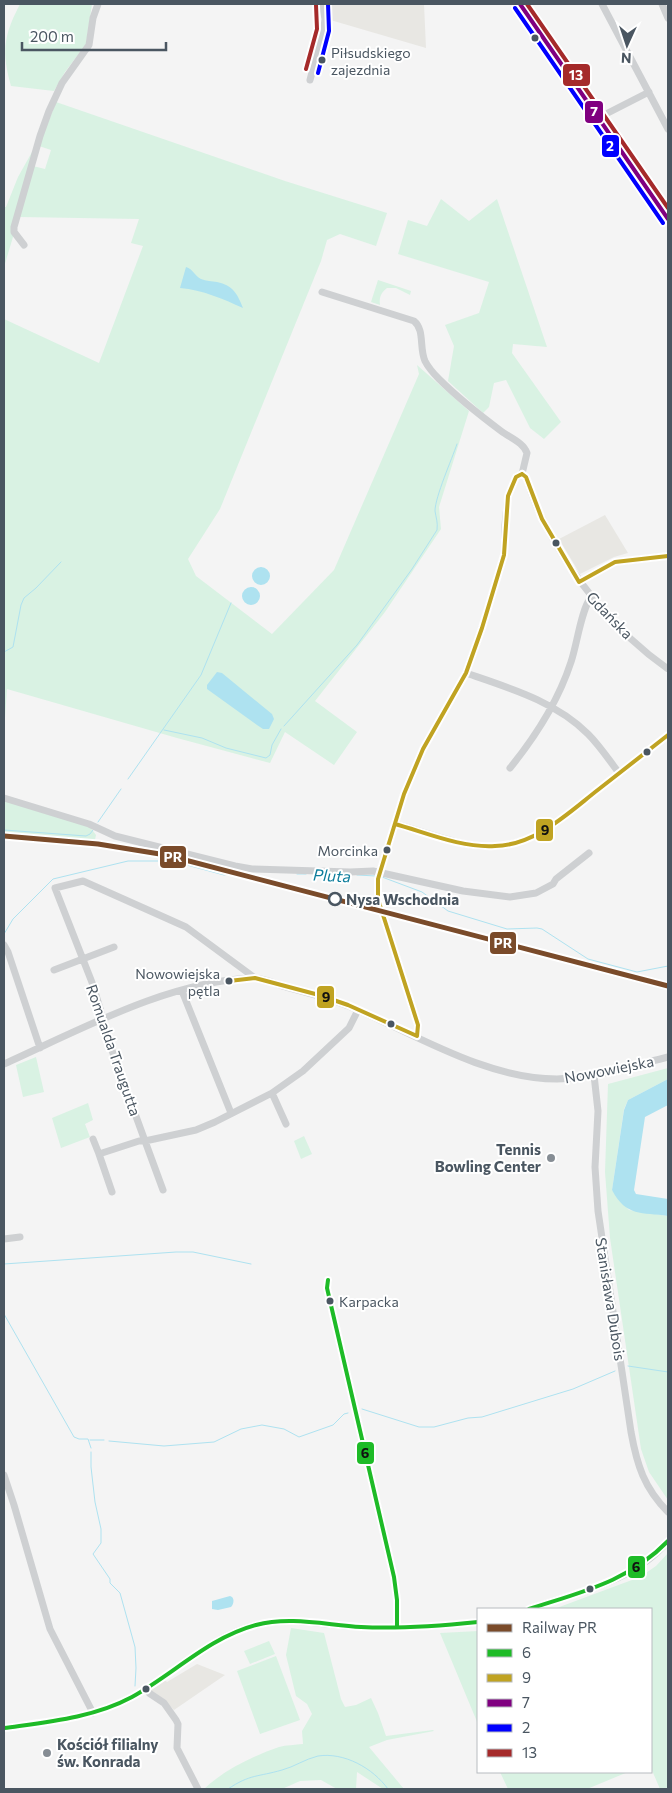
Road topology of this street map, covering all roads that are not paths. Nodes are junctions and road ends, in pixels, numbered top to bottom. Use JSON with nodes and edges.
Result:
{"nodes":[{"id":1,"x":98,"y":4,"type":"edge"},
{"id":2,"x":322,"y":4,"type":"edge"},
{"id":3,"x":520,"y":4,"type":"edge"},
{"id":4,"x":602,"y":4,"type":"edge"},
{"id":5,"x":662,"y":4,"type":"edge"},
{"id":6,"x":668,"y":18,"type":"edge"},
{"id":7,"x":310,"y":80,"type":"dead end"},
{"id":8,"x":649,"y":92,"type":"junction"},
{"id":9,"x":598,"y":118,"type":"junction"},
{"id":10,"x":668,"y":129,"type":"edge"},
{"id":11,"x":668,"y":219,"type":"edge"},
{"id":12,"x":24,"y":245,"type":"dead end"},
{"id":13,"x":322,"y":292,"type":"dead end"},
{"id":14,"x":522,"y":474,"type":"junction"},
{"id":15,"x":668,"y":556,"type":"edge"},
{"id":16,"x":579,"y":582,"type":"junction"},
{"id":17,"x":591,"y":597,"type":"junction"},
{"id":18,"x":668,"y":669,"type":"edge"},
{"id":19,"x":466,"y":673,"type":"junction"},
{"id":20,"x":552,"y":707,"type":"junction"},
{"id":21,"x":668,"y":735,"type":"edge"},
{"id":22,"x":510,"y":768,"type":"dead end"},
{"id":23,"x":619,"y":773,"type":"junction"},
{"id":24,"x":4,"y":798,"type":"edge"},
{"id":25,"x":395,"y":824,"type":"junction"},
{"id":26,"x":588,"y":853,"type":"dead end"},
{"id":27,"x":379,"y":875,"type":"junction"},
{"id":28,"x":4,"y":945,"type":"edge"},
{"id":29,"x":114,"y":947,"type":"dead end"},
{"id":30,"x":83,"y":959,"type":"junction"},
{"id":31,"x":54,"y":970,"type":"dead end"},
{"id":32,"x":255,"y":978,"type":"junction"},
{"id":33,"x":182,"y":991,"type":"junction"},
{"id":34,"x":358,"y":1010,"type":"junction"},
{"id":35,"x":102,"y":1019,"type":"junction"},
{"id":36,"x":417,"y":1036,"type":"junction"},
{"id":37,"x":40,"y":1048,"type":"junction"},
{"id":38,"x":668,"y":1057,"type":"edge"},
{"id":39,"x":4,"y":1064,"type":"edge"},
{"id":40,"x":594,"y":1075,"type":"junction"},
{"id":41,"x":272,"y":1093,"type":"junction"},
{"id":42,"x":231,"y":1113,"type":"junction"},
{"id":43,"x":286,"y":1124,"type":"dead end"},
{"id":44,"x":93,"y":1139,"type":"dead end"},
{"id":45,"x":145,"y":1141,"type":"junction"},
{"id":46,"x":99,"y":1154,"type":"junction"},
{"id":47,"x":163,"y":1190,"type":"dead end"},
{"id":48,"x":112,"y":1192,"type":"dead end"},
{"id":49,"x":20,"y":1237,"type":"dead end"},
{"id":50,"x":4,"y":1239,"type":"edge"},
{"id":51,"x":328,"y":1280,"type":"dead end"},
{"id":52,"x":4,"y":1475,"type":"edge"},
{"id":53,"x":668,"y":1512,"type":"edge"},
{"id":54,"x":668,"y":1542,"type":"edge"},
{"id":55,"x":532,"y":1608,"type":"edge"},
{"id":56,"x":477,"y":1622,"type":"edge"},
{"id":57,"x":397,"y":1627,"type":"junction"},
{"id":58,"x":146,"y":1688,"type":"junction"},
{"id":59,"x":93,"y":1713,"type":"junction"},
{"id":60,"x":4,"y":1728,"type":"edge"},
{"id":61,"x":198,"y":1789,"type":"edge"}],
"edges":[{"from":1,"to":12,"type":"street"},
{"from":2,"to":7,"type":"street"},
{"from":3,"to":9,"type":"main road"},
{"from":4,"to":8,"type":"street"},
{"from":5,"to":6,"type":"street"},
{"from":8,"to":9,"type":"street"},
{"from":8,"to":10,"type":"street"},
{"from":9,"to":11,"type":"main road"},
{"from":13,"to":14,"type":"street"},
{"from":14,"to":16,"type":"street","name":"Gdańska"},
{"from":14,"to":19,"type":"street"},
{"from":15,"to":16,"type":"street"},
{"from":16,"to":17,"type":"street","name":"Gdańska"},
{"from":17,"to":18,"type":"street","name":"Gdańska"},
{"from":17,"to":20,"type":"street"},
{"from":19,"to":20,"type":"street"},
{"from":19,"to":25,"type":"street"},
{"from":20,"to":22,"type":"street"},
{"from":20,"to":23,"type":"street"},
{"from":21,"to":23,"type":"street"},
{"from":23,"to":25,"type":"street"},
{"from":24,"to":27,"type":"street"},
{"from":25,"to":27,"type":"street"},
{"from":26,"to":27,"type":"street"},
{"from":27,"to":36,"type":"street"},
{"from":28,"to":37,"type":"street"},
{"from":29,"to":30,"type":"street"},
{"from":30,"to":31,"type":"street"},
{"from":30,"to":32,"type":"street","name":"Romualda Traugutta"},
{"from":30,"to":35,"type":"street","name":"Romualda Traugutta"},
{"from":32,"to":33,"type":"street","name":"Nowowiejska"},
{"from":32,"to":34,"type":"street","name":"Nowowiejska"},
{"from":33,"to":35,"type":"street","name":"Nowowiejska"},
{"from":33,"to":42,"type":"street"},
{"from":34,"to":36,"type":"street","name":"Nowowiejska"},
{"from":34,"to":41,"type":"street"},
{"from":35,"to":37,"type":"street","name":"Nowowiejska"},
{"from":35,"to":45,"type":"street","name":"Romualda Traugutta"},
{"from":36,"to":40,"type":"street","name":"Nowowiejska"},
{"from":37,"to":39,"type":"street","name":"Nowowiejska"},
{"from":38,"to":40,"type":"street","name":"Nowowiejska"},
{"from":40,"to":53,"type":"street","name":"Stanisława Dubois"},
{"from":41,"to":42,"type":"street"},
{"from":41,"to":43,"type":"street"},
{"from":42,"to":45,"type":"street"},
{"from":44,"to":46,"type":"street"},
{"from":45,"to":46,"type":"street"},
{"from":45,"to":47,"type":"street","name":"Romualda Traugutta"},
{"from":46,"to":48,"type":"street"},
{"from":49,"to":50,"type":"street"},
{"from":51,"to":57,"type":"street"},
{"from":52,"to":59,"type":"street"},
{"from":54,"to":55,"type":"street"},
{"from":56,"to":57,"type":"street"},
{"from":57,"to":58,"type":"street"},
{"from":58,"to":59,"type":"street"},
{"from":58,"to":61,"type":"street"},
{"from":59,"to":60,"type":"street"}]}
